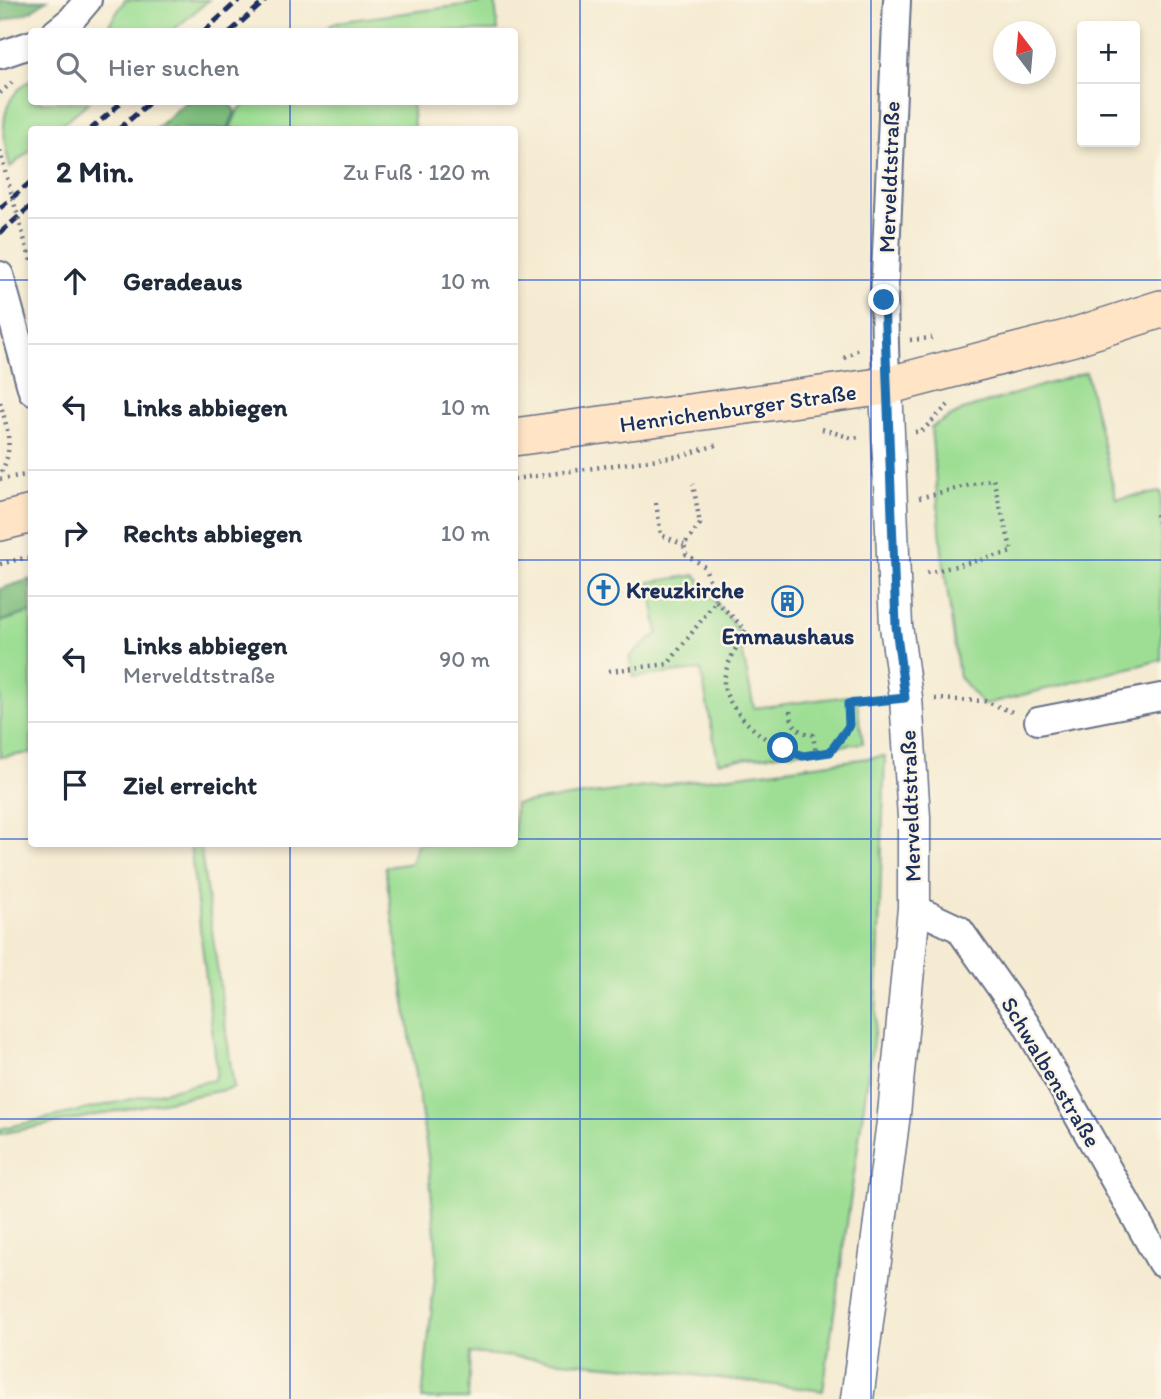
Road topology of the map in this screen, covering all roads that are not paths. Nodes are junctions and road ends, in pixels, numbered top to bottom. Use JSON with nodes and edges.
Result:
{"nodes":[{"id":1,"x":88,"y":0,"type":"edge"},
{"id":2,"x":897,"y":0,"type":"edge"},
{"id":3,"x":61,"y":28,"type":"edge"},
{"id":4,"x":28,"y":45,"type":"edge"},
{"id":5,"x":0,"y":55,"type":"edge"},
{"id":6,"x":0,"y":275,"type":"edge"},
{"id":7,"x":1161,"y":309,"type":"edge"},
{"id":8,"x":28,"y":376,"type":"edge"},
{"id":9,"x":886,"y":386,"type":"junction"},
{"id":10,"x":518,"y":436,"type":"edge"},
{"id":11,"x":28,"y":515,"type":"edge"},
{"id":12,"x":0,"y":522,"type":"edge"},
{"id":13,"x":1161,"y":697,"type":"edge"},
{"id":14,"x":1038,"y":721,"type":"road end"},
{"id":15,"x":914,"y":908,"type":"junction"},
{"id":16,"x":1161,"y":1263,"type":"edge"},
{"id":17,"x":857,"y":1399,"type":"edge"}],
"edges":[{"from":1,"to":3,"type":"street"},
{"from":2,"to":9,"type":"street","name":"Merveldtstraße"},
{"from":4,"to":5,"type":"street"},
{"from":6,"to":8,"type":"street"},
{"from":7,"to":9,"type":"main road","name":"Henrichenburger Straße"},
{"from":9,"to":10,"type":"main road","name":"Henrichenburger Straße"},
{"from":9,"to":15,"type":"street","name":"Merveldtstraße"},
{"from":11,"to":12,"type":"main road"},
{"from":13,"to":14,"type":"street"},
{"from":15,"to":16,"type":"street","name":"Schwalbenstraße"},
{"from":15,"to":17,"type":"street","name":"Merveldtstraße"}]}
